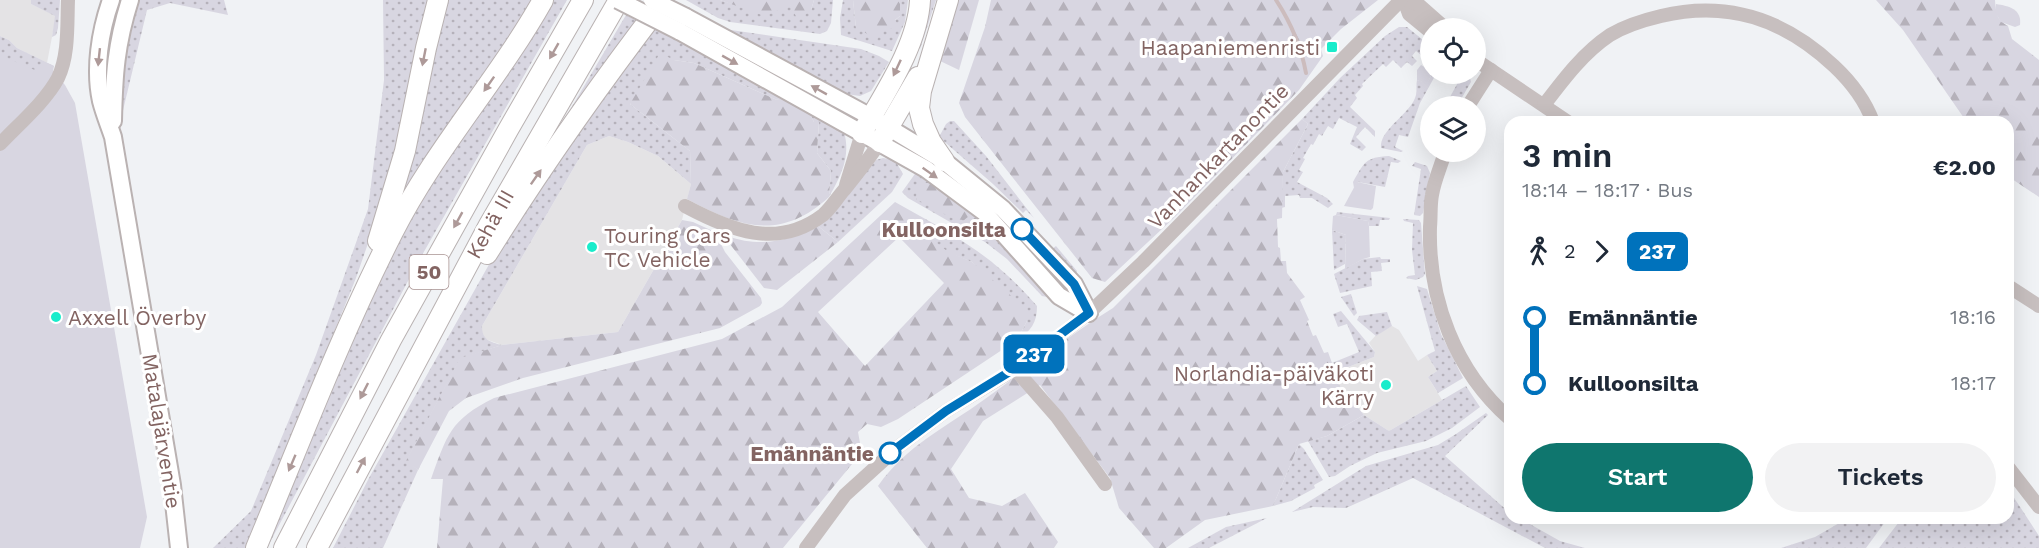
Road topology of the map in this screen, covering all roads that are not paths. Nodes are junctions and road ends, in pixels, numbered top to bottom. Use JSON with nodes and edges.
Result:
{"nodes":[{"id":1,"x":68,"y":0,"type":"edge"},
{"id":2,"x":111,"y":0,"type":"edge"},
{"id":3,"x":130,"y":0,"type":"edge"},
{"id":4,"x":438,"y":0,"type":"edge"},
{"id":5,"x":543,"y":0,"type":"edge"},
{"id":6,"x":583,"y":0,"type":"edge"},
{"id":7,"x":618,"y":0,"type":"edge"},
{"id":8,"x":652,"y":0,"type":"edge"},
{"id":9,"x":664,"y":0,"type":"edge"},
{"id":10,"x":920,"y":0,"type":"edge"},
{"id":11,"x":948,"y":0,"type":"edge"},
{"id":12,"x":1404,"y":0,"type":"edge"},
{"id":13,"x":1434,"y":18,"type":"edge"},
{"id":14,"x":683,"y":24,"type":"junction"},
{"id":15,"x":1420,"y":24,"type":"edge"},
{"id":16,"x":934,"y":49,"type":"junction"},
{"id":17,"x":1486,"y":67,"type":"edge"},
{"id":18,"x":1491,"y":70,"type":"junction"},
{"id":19,"x":1474,"y":96,"type":"edge"},
{"id":20,"x":1544,"y":105,"type":"junction"},
{"id":21,"x":1560,"y":116,"type":"edge"},
{"id":22,"x":1871,"y":116,"type":"edge"},
{"id":23,"x":866,"y":125,"type":"junction"},
{"id":24,"x":885,"y":136,"type":"junction"},
{"id":25,"x":112,"y":137,"type":"junction"},
{"id":26,"x":0,"y":144,"type":"edge"},
{"id":27,"x":944,"y":161,"type":"junction"},
{"id":28,"x":1442,"y":162,"type":"edge"},
{"id":29,"x":844,"y":189,"type":"junction"},
{"id":30,"x":685,"y":206,"type":"dead end"},
{"id":31,"x":2014,"y":290,"type":"edge"},
{"id":32,"x":453,"y":291,"type":"junction"},
{"id":33,"x":2039,"y":306,"type":"edge"},
{"id":34,"x":1089,"y":313,"type":"junction"},
{"id":35,"x":347,"y":332,"type":"junction"},
{"id":36,"x":1014,"y":369,"type":"junction"},
{"id":37,"x":1504,"y":414,"type":"edge"},
{"id":38,"x":2014,"y":474,"type":"edge"},
{"id":39,"x":1106,"y":484,"type":"dead end"},
{"id":40,"x":2039,"y":507,"type":"edge"},
{"id":41,"x":179,"y":548,"type":"edge"},
{"id":42,"x":256,"y":548,"type":"edge"},
{"id":43,"x":284,"y":548,"type":"edge"},
{"id":44,"x":317,"y":548,"type":"edge"},
{"id":45,"x":806,"y":548,"type":"edge"}],
"edges":[{"from":1,"to":26,"type":"street"},
{"from":2,"to":25,"type":"main road","name":"Matalajärventie","one_way":true},
{"from":3,"to":25,"type":"main road","name":"Matalajärventie"},
{"from":4,"to":35,"type":"highway","one_way":true},
{"from":5,"to":35,"type":"highway","one_way":true},
{"from":6,"to":43,"type":"highway","name":"Kehä III","number":"50","one_way":true},
{"from":7,"to":14,"type":"main road","bridge":true},
{"from":7,"to":32,"type":"highway","name":"Kehä III","number":"50"},
{"from":8,"to":14,"type":"main road","bridge":true},
{"from":32,"to":9,"type":"highway","one_way":true},
{"from":10,"to":23,"type":"highway","one_way":true},
{"from":11,"to":16,"type":"highway"},
{"from":12,"to":13,"type":"street"},
{"from":12,"to":15,"type":"street"},
{"from":12,"to":34,"type":"street","name":"Vanhankartanontie"},
{"from":14,"to":23,"type":"main road"},
{"from":16,"to":24,"type":"highway"},
{"from":16,"to":27,"type":"highway"},
{"from":17,"to":18,"type":"street"},
{"from":18,"to":19,"type":"street"},
{"from":18,"to":20,"type":"street"},
{"from":20,"to":21,"type":"street"},
{"from":20,"to":22,"type":"street"},
{"from":23,"to":24,"type":"main road"},
{"from":23,"to":29,"type":"street"},
{"from":24,"to":27,"type":"main road"},
{"from":24,"to":29,"type":"street"},
{"from":24,"to":34,"type":"main road","one_way":true},
{"from":25,"to":41,"type":"main road","name":"Matalajärventie"},
{"from":27,"to":34,"type":"main road"},
{"from":28,"to":37,"type":"street"},
{"from":29,"to":30,"type":"street"},
{"from":31,"to":33,"type":"street"},
{"from":44,"to":32,"type":"highway","name":"Kehä III","number":"50","one_way":true},
{"from":34,"to":36,"type":"street","name":"Vanhankartanontie"},
{"from":35,"to":42,"type":"highway","one_way":true},
{"from":36,"to":39,"type":"street"},
{"from":36,"to":45,"type":"street","name":"Vanhankartanontie"},
{"from":38,"to":40,"type":"street"}]}
